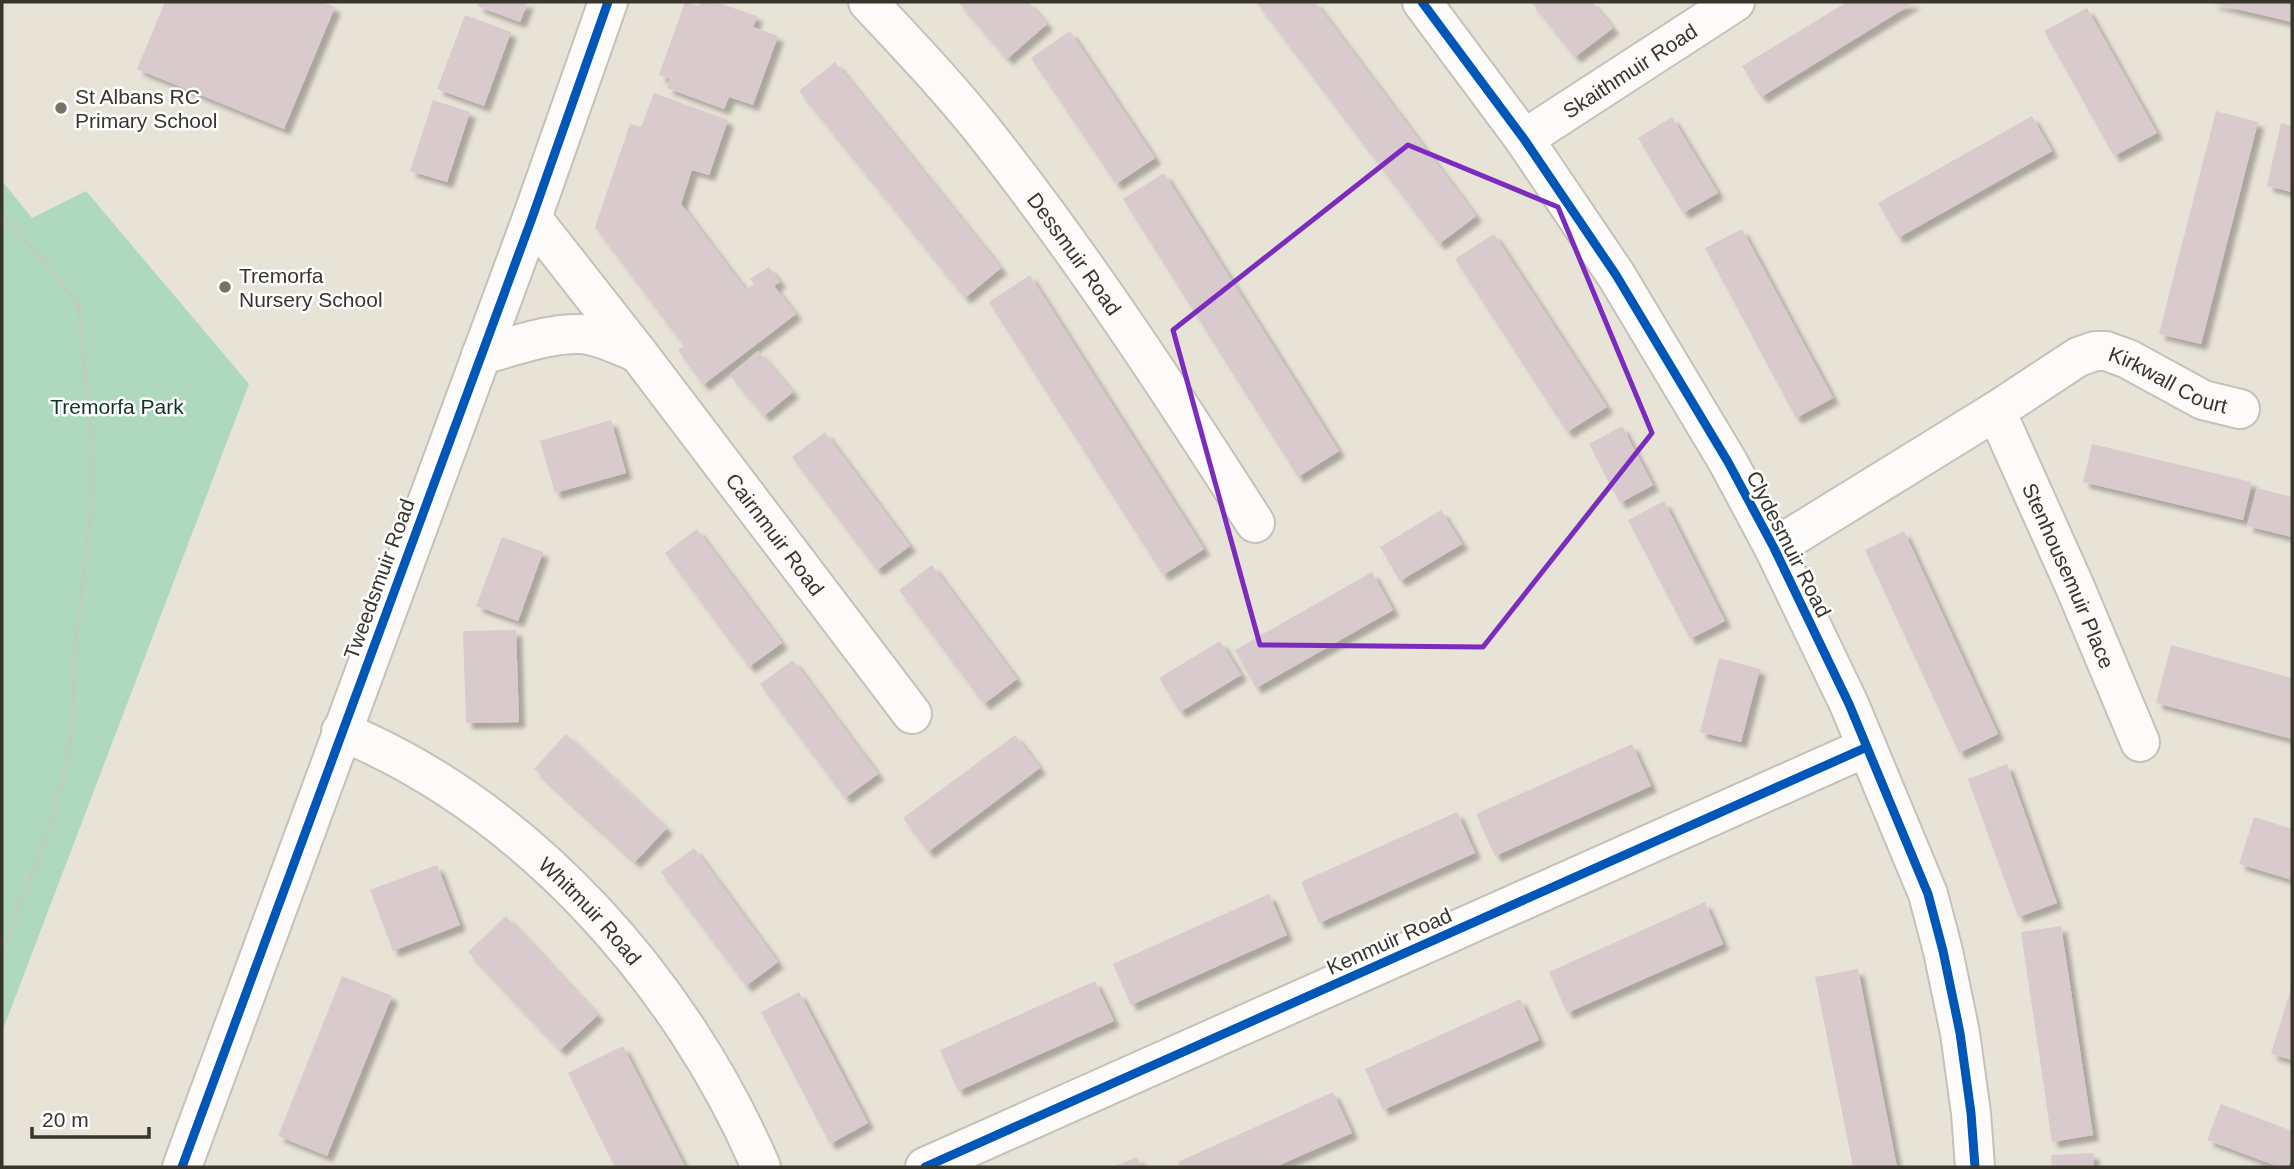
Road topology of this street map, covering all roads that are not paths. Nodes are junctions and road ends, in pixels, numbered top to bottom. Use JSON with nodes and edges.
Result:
{"nodes":[{"id":1,"x":608,"y":2,"type":"edge"},
{"id":2,"x":868,"y":2,"type":"edge"},
{"id":3,"x":1422,"y":2,"type":"edge"},
{"id":4,"x":1735,"y":2,"type":"edge"},
{"id":5,"x":1524,"y":139,"type":"junction"},
{"id":6,"x":532,"y":218,"type":"junction"},
{"id":7,"x":638,"y":353,"type":"junction"},
{"id":8,"x":481,"y":355,"type":"junction"},
{"id":9,"x":2240,"y":409,"type":"dead end"},
{"id":10,"x":1996,"y":411,"type":"junction"},
{"id":11,"x":1255,"y":523,"type":"dead end"},
{"id":12,"x":1774,"y":548,"type":"junction"},
{"id":13,"x":912,"y":715,"type":"dead end"},
{"id":14,"x":341,"y":731,"type":"junction"},
{"id":15,"x":2140,"y":742,"type":"dead end"},
{"id":16,"x":1867,"y":747,"type":"junction"},
{"id":17,"x":182,"y":1167,"type":"edge"},
{"id":18,"x":761,"y":1167,"type":"edge"},
{"id":19,"x":925,"y":1167,"type":"edge"},
{"id":20,"x":1975,"y":1167,"type":"edge"}],
"edges":[{"from":1,"to":6,"type":"street","name":"Tweedsmuir Road"},
{"from":2,"to":11,"type":"street","name":"Dessmuir Road"},
{"from":3,"to":5,"type":"street","name":"Clydesmuir Road"},
{"from":4,"to":5,"type":"street","name":"Skaithmuir Road"},
{"from":5,"to":12,"type":"street","name":"Clydesmuir Road"},
{"from":6,"to":7,"type":"street","name":"Cairnmuir Road"},
{"from":6,"to":8,"type":"street","name":"Tweedsmuir Road"},
{"from":7,"to":8,"type":"street"},
{"from":7,"to":13,"type":"street","name":"Cairnmuir Road"},
{"from":8,"to":14,"type":"street","name":"Tweedsmuir Road"},
{"from":9,"to":10,"type":"street","name":"Kirkwall Court"},
{"from":10,"to":12,"type":"street"},
{"from":10,"to":15,"type":"street","name":"Stenhousemuir Place"},
{"from":12,"to":16,"type":"street","name":"Clydesmuir Road"},
{"from":14,"to":17,"type":"street","name":"Tweedsmuir Road"},
{"from":14,"to":18,"type":"street","name":"Whitmuir Road"},
{"from":16,"to":19,"type":"street","name":"Kenmuir Road"},
{"from":16,"to":20,"type":"street","name":"Clydesmuir Road"}]}
